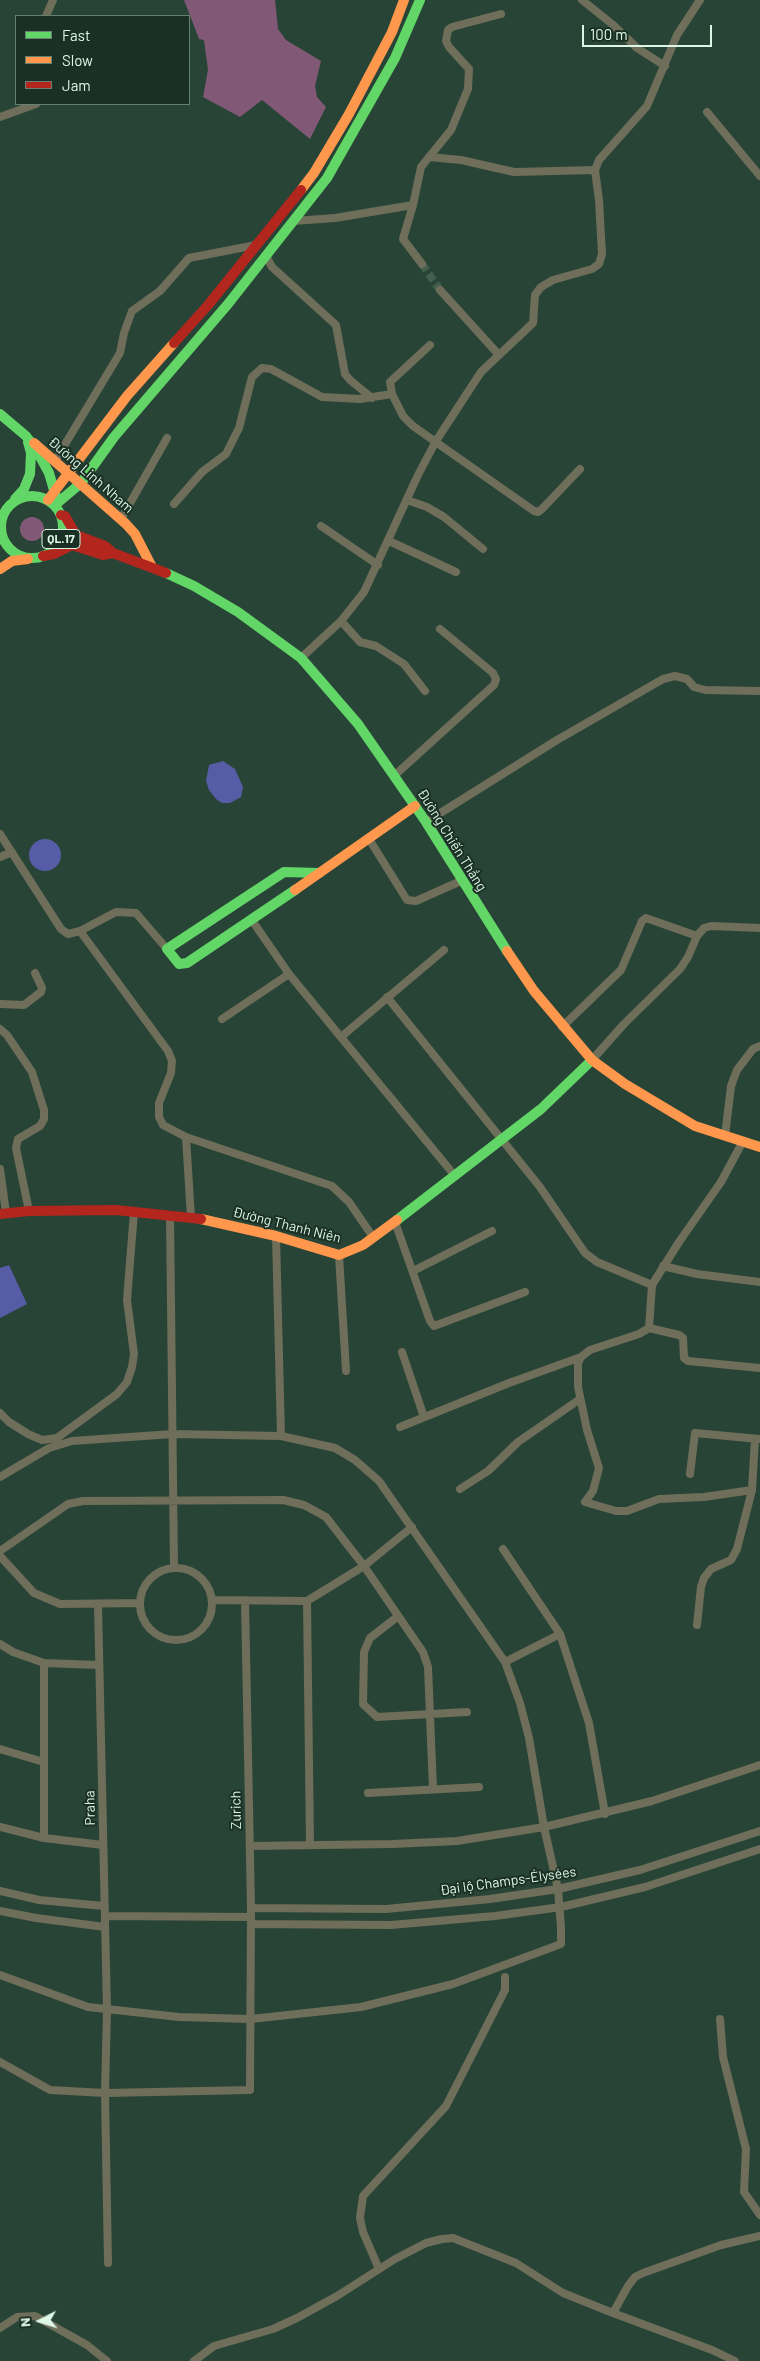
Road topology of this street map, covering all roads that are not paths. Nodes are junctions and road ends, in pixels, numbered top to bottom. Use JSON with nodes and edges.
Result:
{"nodes":[{"id":1,"x":53,"y":0,"type":"edge"},
{"id":2,"x":404,"y":0,"type":"edge"},
{"id":3,"x":420,"y":0,"type":"edge"},
{"id":4,"x":582,"y":0,"type":"edge"},
{"id":5,"x":700,"y":0,"type":"edge"},
{"id":6,"x":502,"y":14,"type":"dead end"},
{"id":7,"x":46,"y":15,"type":"edge"},
{"id":8,"x":665,"y":66,"type":"junction"},
{"id":9,"x":33,"y":105,"type":"edge"},
{"id":10,"x":707,"y":112,"type":"dead end"},
{"id":11,"x":0,"y":117,"type":"edge"},
{"id":12,"x":429,"y":157,"type":"junction"},
{"id":13,"x":594,"y":170,"type":"junction"},
{"id":14,"x":760,"y":176,"type":"edge"},
{"id":15,"x":413,"y":205,"type":"junction"},
{"id":16,"x":293,"y":221,"type":"junction"},
{"id":17,"x":258,"y":244,"type":"junction"},
{"id":18,"x":266,"y":256,"type":"junction"},
{"id":19,"x":422,"y":264,"type":"tunnel mouth"},
{"id":20,"x":440,"y":290,"type":"tunnel mouth"},
{"id":21,"x":430,"y":345,"type":"dead end"},
{"id":22,"x":499,"y":355,"type":"junction"},
{"id":23,"x":392,"y":394,"type":"junction"},
{"id":24,"x":372,"y":398,"type":"junction"},
{"id":25,"x":0,"y":414,"type":"edge"},
{"id":26,"x":26,"y":436,"type":"junction"},
{"id":27,"x":167,"y":438,"type":"dead end"},
{"id":28,"x":436,"y":441,"type":"junction"},
{"id":29,"x":55,"y":461,"type":"junction"},
{"id":30,"x":580,"y":469,"type":"dead end"},
{"id":31,"x":70,"y":473,"type":"junction"},
{"id":32,"x":81,"y":482,"type":"junction"},
{"id":33,"x":407,"y":500,"type":"junction"},
{"id":34,"x":12,"y":503,"type":"junction"},
{"id":35,"x":56,"y":504,"type":"junction"},
{"id":36,"x":174,"y":504,"type":"dead end"},
{"id":37,"x":0,"y":507,"type":"edge"},
{"id":38,"x":121,"y":519,"type":"junction"},
{"id":39,"x":321,"y":526,"type":"dead end"},
{"id":40,"x":3,"y":539,"type":"edge"},
{"id":41,"x":389,"y":541,"type":"junction"},
{"id":42,"x":483,"y":549,"type":"dead end"},
{"id":43,"x":113,"y":553,"type":"junction"},
{"id":44,"x":43,"y":556,"type":"junction"},
{"id":45,"x":32,"y":558,"type":"junction"},
{"id":46,"x":378,"y":565,"type":"junction"},
{"id":47,"x":152,"y":567,"type":"junction"},
{"id":48,"x":0,"y":568,"type":"edge"},
{"id":49,"x":456,"y":572,"type":"dead end"},
{"id":50,"x":341,"y":621,"type":"junction"},
{"id":51,"x":440,"y":629,"type":"dead end"},
{"id":52,"x":301,"y":658,"type":"junction"},
{"id":53,"x":425,"y":691,"type":"dead end"},
{"id":54,"x":760,"y":691,"type":"edge"},
{"id":55,"x":395,"y":775,"type":"junction"},
{"id":56,"x":415,"y":806,"type":"junction"},
{"id":57,"x":426,"y":822,"type":"junction"},
{"id":58,"x":0,"y":834,"type":"edge"},
{"id":59,"x":369,"y":839,"type":"junction"},
{"id":60,"x":12,"y":852,"type":"junction"},
{"id":61,"x":0,"y":857,"type":"edge"},
{"id":62,"x":319,"y":873,"type":"junction"},
{"id":63,"x":461,"y":881,"type":"junction"},
{"id":64,"x":251,"y":919,"type":"junction"},
{"id":65,"x":760,"y":928,"type":"edge"},
{"id":66,"x":80,"y":931,"type":"junction"},
{"id":67,"x":697,"y":936,"type":"junction"},
{"id":68,"x":166,"y":949,"type":"junction"},
{"id":69,"x":444,"y":950,"type":"dead end"},
{"id":70,"x":35,"y":973,"type":"dead end"},
{"id":71,"x":289,"y":974,"type":"junction"},
{"id":72,"x":387,"y":997,"type":"junction"},
{"id":73,"x":0,"y":1004,"type":"edge"},
{"id":74,"x":222,"y":1019,"type":"dead end"},
{"id":75,"x":562,"y":1027,"type":"junction"},
{"id":76,"x":0,"y":1029,"type":"edge"},
{"id":77,"x":341,"y":1037,"type":"junction"},
{"id":78,"x":760,"y":1046,"type":"edge"},
{"id":79,"x":592,"y":1060,"type":"junction"},
{"id":80,"x":725,"y":1136,"type":"junction"},
{"id":81,"x":186,"y":1137,"type":"junction"},
{"id":82,"x":502,"y":1140,"type":"junction"},
{"id":83,"x":742,"y":1142,"type":"junction"},
{"id":84,"x":760,"y":1146,"type":"edge"},
{"id":85,"x":0,"y":1169,"type":"edge"},
{"id":86,"x":456,"y":1176,"type":"junction"},
{"id":87,"x":29,"y":1211,"type":"junction"},
{"id":88,"x":134,"y":1212,"type":"junction"},
{"id":89,"x":3,"y":1213,"type":"edge"},
{"id":90,"x":170,"y":1215,"type":"junction"},
{"id":91,"x":192,"y":1217,"type":"junction"},
{"id":92,"x":395,"y":1222,"type":"junction"},
{"id":93,"x":492,"y":1231,"type":"dead end"},
{"id":94,"x":276,"y":1236,"type":"junction"},
{"id":95,"x":373,"y":1237,"type":"junction"},
{"id":96,"x":339,"y":1255,"type":"junction"},
{"id":97,"x":663,"y":1266,"type":"junction"},
{"id":98,"x":413,"y":1271,"type":"junction"},
{"id":99,"x":760,"y":1282,"type":"edge"},
{"id":100,"x":652,"y":1285,"type":"junction"},
{"id":101,"x":525,"y":1292,"type":"dead end"},
{"id":102,"x":649,"y":1328,"type":"junction"},
{"id":103,"x":402,"y":1352,"type":"dead end"},
{"id":104,"x":581,"y":1357,"type":"junction"},
{"id":105,"x":760,"y":1368,"type":"edge"},
{"id":106,"x":346,"y":1371,"type":"dead end"},
{"id":107,"x":580,"y":1399,"type":"junction"},
{"id":108,"x":0,"y":1413,"type":"edge"},
{"id":109,"x":424,"y":1417,"type":"junction"},
{"id":110,"x":400,"y":1428,"type":"dead end"},
{"id":111,"x":173,"y":1434,"type":"junction"},
{"id":112,"x":281,"y":1436,"type":"junction"},
{"id":113,"x":758,"y":1439,"type":"edge"},
{"id":114,"x":690,"y":1474,"type":"dead end"},
{"id":115,"x":0,"y":1478,"type":"edge"},
{"id":116,"x":460,"y":1489,"type":"dead end"},
{"id":117,"x":752,"y":1490,"type":"junction"},
{"id":118,"x":174,"y":1502,"type":"junction"},
{"id":119,"x":412,"y":1527,"type":"junction"},
{"id":120,"x":503,"y":1549,"type":"dead end"},
{"id":121,"x":0,"y":1551,"type":"edge"},
{"id":122,"x":0,"y":1556,"type":"edge"},
{"id":123,"x":364,"y":1566,"type":"junction"},
{"id":124,"x":174,"y":1568,"type":"junction"},
{"id":125,"x":212,"y":1600,"type":"junction"},
{"id":126,"x":245,"y":1601,"type":"junction"},
{"id":127,"x":307,"y":1601,"type":"junction"},
{"id":128,"x":140,"y":1603,"type":"junction"},
{"id":129,"x":98,"y":1605,"type":"junction"},
{"id":130,"x":397,"y":1617,"type":"junction"},
{"id":131,"x":698,"y":1625,"type":"dead end"},
{"id":132,"x":560,"y":1634,"type":"junction"},
{"id":133,"x":0,"y":1644,"type":"edge"},
{"id":134,"x":505,"y":1662,"type":"junction"},
{"id":135,"x":44,"y":1663,"type":"junction"},
{"id":136,"x":99,"y":1665,"type":"junction"},
{"id":137,"x":467,"y":1712,"type":"dead end"},
{"id":138,"x":429,"y":1714,"type":"junction"},
{"id":139,"x":0,"y":1749,"type":"edge"},
{"id":140,"x":44,"y":1762,"type":"junction"},
{"id":141,"x":760,"y":1765,"type":"edge"},
{"id":142,"x":479,"y":1787,"type":"dead end"},
{"id":143,"x":433,"y":1790,"type":"junction"},
{"id":144,"x":368,"y":1793,"type":"dead end"},
{"id":145,"x":606,"y":1814,"type":"junction"},
{"id":146,"x":0,"y":1827,"type":"edge"},
{"id":147,"x":544,"y":1827,"type":"junction"},
{"id":148,"x":760,"y":1831,"type":"edge"},
{"id":149,"x":44,"y":1838,"type":"junction"},
{"id":150,"x":310,"y":1844,"type":"junction"},
{"id":151,"x":103,"y":1845,"type":"junction"},
{"id":152,"x":250,"y":1846,"type":"junction"},
{"id":153,"x":760,"y":1849,"type":"edge"},
{"id":154,"x":558,"y":1889,"type":"junction"},
{"id":155,"x":0,"y":1891,"type":"edge"},
{"id":156,"x":104,"y":1906,"type":"junction"},
{"id":157,"x":560,"y":1907,"type":"junction"},
{"id":158,"x":251,"y":1908,"type":"junction"},
{"id":159,"x":0,"y":1911,"type":"edge"},
{"id":160,"x":104,"y":1916,"type":"junction"},
{"id":161,"x":251,"y":1920,"type":"junction"},
{"id":162,"x":105,"y":1927,"type":"junction"},
{"id":163,"x":0,"y":1974,"type":"edge"},
{"id":164,"x":505,"y":1977,"type":"dead end"},
{"id":165,"x":107,"y":2010,"type":"junction"},
{"id":166,"x":251,"y":2019,"type":"junction"},
{"id":167,"x":720,"y":2019,"type":"dead end"},
{"id":168,"x":0,"y":2062,"type":"edge"},
{"id":169,"x":105,"y":2093,"type":"junction"},
{"id":170,"x":760,"y":2215,"type":"edge"},
{"id":171,"x":760,"y":2236,"type":"edge"},
{"id":172,"x":108,"y":2263,"type":"dead end"},
{"id":173,"x":379,"y":2269,"type":"junction"},
{"id":174,"x":612,"y":2313,"type":"junction"},
{"id":175,"x":0,"y":2328,"type":"edge"},
{"id":176,"x":107,"y":2361,"type":"edge"},
{"id":177,"x":194,"y":2361,"type":"edge"},
{"id":178,"x":735,"y":2361,"type":"edge"}],
"edges":[{"from":1,"to":7,"type":"street"},
{"from":2,"to":17,"type":"main road"},
{"from":3,"to":16,"type":"main road"},
{"from":4,"to":8,"type":"street"},
{"from":5,"to":8,"type":"street"},
{"from":6,"to":12,"type":"street"},
{"from":8,"to":13,"type":"street"},
{"from":9,"to":11,"type":"street"},
{"from":10,"to":14,"type":"street"},
{"from":12,"to":13,"type":"street"},
{"from":12,"to":15,"type":"street"},
{"from":13,"to":22,"type":"street"},
{"from":15,"to":16,"type":"street"},
{"from":15,"to":19,"type":"street"},
{"from":16,"to":18,"type":"main road"},
{"from":17,"to":29,"type":"street"},
{"from":17,"to":31,"type":"main road"},
{"from":18,"to":24,"type":"street"},
{"from":18,"to":32,"type":"main road"},
{"from":20,"to":22,"type":"street"},
{"from":21,"to":23,"type":"street"},
{"from":22,"to":28,"type":"street"},
{"from":23,"to":24,"type":"street"},
{"from":23,"to":28,"type":"street"},
{"from":24,"to":36,"type":"street"},
{"from":25,"to":26,"type":"main road","name":"Đường Linh Nham","number":"QL.17"},
{"from":26,"to":29,"type":"main road","name":"Đường Linh Nham"},
{"from":26,"to":34,"type":"main road","number":"QL.17"},
{"from":26,"to":35,"type":"main road","number":"QL.17"},
{"from":27,"to":38,"type":"street"},
{"from":28,"to":30,"type":"street"},
{"from":28,"to":33,"type":"street"},
{"from":29,"to":31,"type":"main road","name":"Đường Linh Nham"},
{"from":31,"to":32,"type":"main road","name":"Đường Linh Nham"},
{"from":31,"to":35,"type":"main road"},
{"from":32,"to":35,"type":"main road"},
{"from":32,"to":38,"type":"main road","name":"Đường Linh Nham"},
{"from":33,"to":41,"type":"street"},
{"from":33,"to":42,"type":"street"},
{"from":34,"to":35,"type":"main road"},
{"from":34,"to":37,"type":"main road"},
{"from":34,"to":40,"type":"main road","number":"QL.17"},
{"from":35,"to":43,"type":"main road","name":"Đường Chiến Thắng"},
{"from":35,"to":44,"type":"main road","number":"QL.17"},
{"from":38,"to":47,"type":"main road","name":"Đường Linh Nham"},
{"from":39,"to":46,"type":"street"},
{"from":40,"to":45,"type":"main road","number":"QL.17"},
{"from":40,"to":48,"type":"main road","number":"QL.17"},
{"from":41,"to":46,"type":"street"},
{"from":41,"to":49,"type":"street"},
{"from":43,"to":44,"type":"main road","name":"Đường Chiến Thắng"},
{"from":43,"to":47,"type":"main road","name":"Đường Chiến Thắng"},
{"from":44,"to":45,"type":"main road","number":"QL.17"},
{"from":45,"to":48,"type":"main road","number":"QL.17"},
{"from":46,"to":50,"type":"street"},
{"from":47,"to":52,"type":"main road","name":"Đường Chiến Thắng"},
{"from":50,"to":52,"type":"street"},
{"from":50,"to":53,"type":"street"},
{"from":51,"to":55,"type":"street"},
{"from":52,"to":55,"type":"main road","name":"Đường Chiến Thắng"},
{"from":54,"to":57,"type":"street"},
{"from":55,"to":56,"type":"main road","name":"Đường Chiến Thắng"},
{"from":56,"to":57,"type":"main road","name":"Đường Chiến Thắng"},
{"from":56,"to":59,"type":"main road"},
{"from":57,"to":63,"type":"main road","name":"Đường Chiến Thắng"},
{"from":58,"to":60,"type":"street"},
{"from":59,"to":62,"type":"main road"},
{"from":59,"to":63,"type":"street"},
{"from":60,"to":61,"type":"street"},
{"from":60,"to":66,"type":"street"},
{"from":62,"to":64,"type":"main road"},
{"from":62,"to":68,"type":"main road"},
{"from":63,"to":75,"type":"main road","name":"Đường Chiến Thắng"},
{"from":64,"to":68,"type":"main road"},
{"from":64,"to":71,"type":"street"},
{"from":65,"to":67,"type":"street"},
{"from":66,"to":68,"type":"street"},
{"from":66,"to":81,"type":"street"},
{"from":67,"to":75,"type":"street"},
{"from":67,"to":79,"type":"street"},
{"from":69,"to":72,"type":"street"},
{"from":70,"to":73,"type":"street"},
{"from":71,"to":74,"type":"street"},
{"from":71,"to":77,"type":"street"},
{"from":72,"to":77,"type":"street"},
{"from":72,"to":82,"type":"street"},
{"from":75,"to":79,"type":"main road","name":"Đường Chiến Thắng"},
{"from":76,"to":87,"type":"street"},
{"from":77,"to":86,"type":"street"},
{"from":78,"to":80,"type":"street"},
{"from":79,"to":80,"type":"main road","name":"Đường Chiến Thắng"},
{"from":79,"to":82,"type":"main road","name":"Đường Thanh Niên"},
{"from":80,"to":83,"type":"main road","name":"Đường Chiến Thắng"},
{"from":81,"to":91,"type":"street"},
{"from":81,"to":95,"type":"street"},
{"from":82,"to":86,"type":"main road","name":"Đường Thanh Niên"},
{"from":82,"to":100,"type":"street"},
{"from":83,"to":84,"type":"main road","name":"Đường Chiến Thắng"},
{"from":83,"to":97,"type":"street"},
{"from":85,"to":89,"type":"street"},
{"from":86,"to":92,"type":"main road","name":"Đường Thanh Niên"},
{"from":87,"to":88,"type":"main road","name":"Đường Thanh Niên"},
{"from":87,"to":89,"type":"main road","name":"Đường Thanh Niên"},
{"from":88,"to":90,"type":"main road","name":"Đường Thanh Niên"},
{"from":88,"to":108,"type":"street"},
{"from":90,"to":91,"type":"main road","name":"Đường Thanh Niên"},
{"from":90,"to":111,"type":"street"},
{"from":91,"to":94,"type":"main road","name":"Đường Thanh Niên"},
{"from":92,"to":95,"type":"main road","name":"Đường Thanh Niên"},
{"from":92,"to":98,"type":"street"},
{"from":93,"to":98,"type":"street"},
{"from":94,"to":96,"type":"main road","name":"Đường Thanh Niên"},
{"from":94,"to":112,"type":"street"},
{"from":95,"to":96,"type":"main road","name":"Đường Thanh Niên"},
{"from":96,"to":106,"type":"street"},
{"from":97,"to":99,"type":"street"},
{"from":97,"to":100,"type":"street"},
{"from":98,"to":101,"type":"street"},
{"from":100,"to":102,"type":"street"},
{"from":102,"to":104,"type":"street"},
{"from":102,"to":105,"type":"street"},
{"from":103,"to":109,"type":"street"},
{"from":104,"to":107,"type":"street"},
{"from":104,"to":109,"type":"street"},
{"from":107,"to":116,"type":"street"},
{"from":107,"to":117,"type":"street"},
{"from":109,"to":110,"type":"street"},
{"from":111,"to":112,"type":"street"},
{"from":111,"to":115,"type":"street"},
{"from":111,"to":118,"type":"street"},
{"from":112,"to":119,"type":"street"},
{"from":113,"to":114,"type":"street"},
{"from":113,"to":117,"type":"street"},
{"from":117,"to":131,"type":"street"},
{"from":118,"to":121,"type":"street"},
{"from":118,"to":123,"type":"street"},
{"from":118,"to":124,"type":"street"},
{"from":119,"to":123,"type":"street"},
{"from":119,"to":134,"type":"street"},
{"from":120,"to":132,"type":"street"},
{"from":122,"to":129,"type":"street"},
{"from":123,"to":127,"type":"street"},
{"from":123,"to":130,"type":"street"},
{"from":124,"to":125,"type":"street"},
{"from":124,"to":128,"type":"street"},
{"from":125,"to":126,"type":"street"},
{"from":125,"to":128,"type":"street"},
{"from":126,"to":127,"type":"street"},
{"from":126,"to":152,"type":"street","name":"Zurich"},
{"from":127,"to":150,"type":"street"},
{"from":128,"to":129,"type":"street"},
{"from":129,"to":136,"type":"street","name":"Praha"},
{"from":130,"to":138,"type":"street"},
{"from":130,"to":138,"type":"street"},
{"from":132,"to":134,"type":"street"},
{"from":132,"to":145,"type":"street"},
{"from":133,"to":135,"type":"street"},
{"from":134,"to":147,"type":"street"},
{"from":135,"to":136,"type":"street"},
{"from":135,"to":140,"type":"street"},
{"from":136,"to":151,"type":"street","name":"Praha"},
{"from":137,"to":138,"type":"street"},
{"from":138,"to":143,"type":"street"},
{"from":139,"to":140,"type":"street"},
{"from":140,"to":149,"type":"street"},
{"from":141,"to":145,"type":"street"},
{"from":142,"to":143,"type":"street"},
{"from":143,"to":144,"type":"street"},
{"from":145,"to":147,"type":"street"},
{"from":146,"to":149,"type":"street"},
{"from":147,"to":150,"type":"street"},
{"from":147,"to":154,"type":"street"},
{"from":148,"to":154,"type":"street","name":"Đại lộ Champs-Élysées"},
{"from":149,"to":151,"type":"street"},
{"from":150,"to":152,"type":"street"},
{"from":151,"to":156,"type":"street","name":"Praha"},
{"from":152,"to":158,"type":"street","name":"Zurich"},
{"from":153,"to":157,"type":"street"},
{"from":154,"to":157,"type":"street"},
{"from":154,"to":158,"type":"street","name":"Đại lộ Champs-Élysées"},
{"from":155,"to":156,"type":"street"},
{"from":156,"to":160,"type":"street","name":"Praha"},
{"from":157,"to":161,"type":"street"},
{"from":157,"to":166,"type":"street"},
{"from":158,"to":161,"type":"street","name":"Zurich"},
{"from":159,"to":162,"type":"street"},
{"from":160,"to":161,"type":"street"},
{"from":160,"to":162,"type":"street","name":"Praha"},
{"from":161,"to":166,"type":"street","name":"Zurich"},
{"from":162,"to":165,"type":"street","name":"Praha"},
{"from":163,"to":165,"type":"street"},
{"from":164,"to":173,"type":"street"},
{"from":165,"to":166,"type":"street"},
{"from":165,"to":169,"type":"street","name":"Praha"},
{"from":166,"to":169,"type":"street","name":"Zurich"},
{"from":167,"to":170,"type":"street"},
{"from":168,"to":169,"type":"street"},
{"from":169,"to":172,"type":"street","name":"Praha"},
{"from":171,"to":174,"type":"street"},
{"from":173,"to":174,"type":"street"},
{"from":173,"to":177,"type":"street"},
{"from":174,"to":178,"type":"street"},
{"from":175,"to":176,"type":"street"}]}
